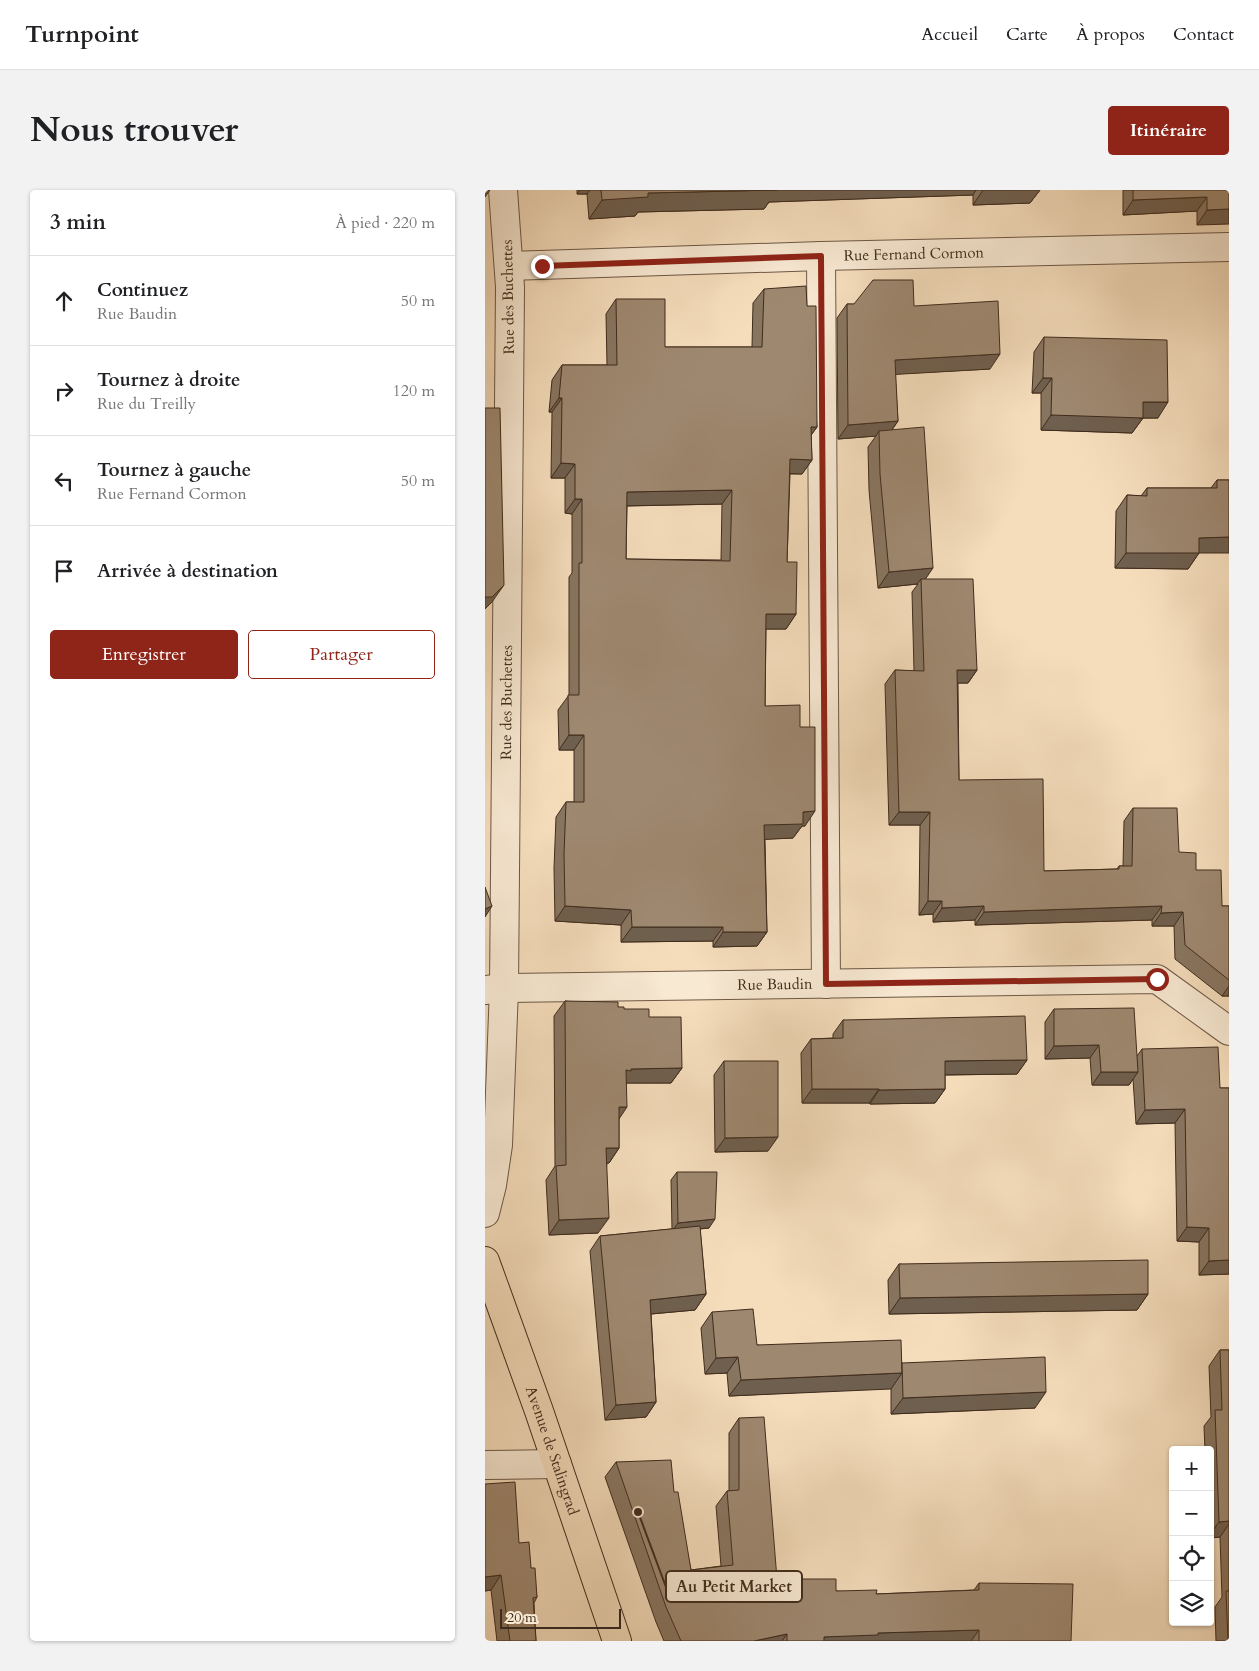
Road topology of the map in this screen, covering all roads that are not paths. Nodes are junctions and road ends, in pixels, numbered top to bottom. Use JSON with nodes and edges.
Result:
{"nodes":[{"id":1,"x":503,"y":190,"type":"edge"},
{"id":2,"x":1229,"y":247,"type":"edge"},
{"id":3,"x":821,"y":256,"type":"junction"},
{"id":4,"x":509,"y":266,"type":"junction"},
{"id":5,"x":826,"y":984,"type":"junction"},
{"id":6,"x":494,"y":989,"type":"edge"},
{"id":7,"x":1229,"y":1031,"type":"edge"},
{"id":8,"x":485,"y":1214,"type":"edge"},
{"id":9,"x":485,"y":1261,"type":"edge"},
{"id":10,"x":557,"y":1464,"type":"junction"},
{"id":11,"x":485,"y":1465,"type":"edge"},
{"id":12,"x":617,"y":1641,"type":"edge"}],
"edges":[{"from":1,"to":4,"type":"street","name":"Rue des Buchettes"},
{"from":2,"to":3,"type":"street","name":"Rue Fernand Cormon"},
{"from":3,"to":4,"type":"street","name":"Rue Fernand Cormon"},
{"from":3,"to":5,"type":"street"},
{"from":4,"to":6,"type":"street","name":"Rue des Buchettes"},
{"from":5,"to":6,"type":"street","name":"Rue Baudin"},
{"from":5,"to":7,"type":"street","name":"Rue Baudin"},
{"from":6,"to":8,"type":"street","name":"Rue des Buchettes"},
{"from":9,"to":10,"type":"main road","name":"Avenue de Stalingrad"},
{"from":10,"to":11,"type":"street"},
{"from":10,"to":12,"type":"main road","name":"Avenue de Stalingrad"}]}
